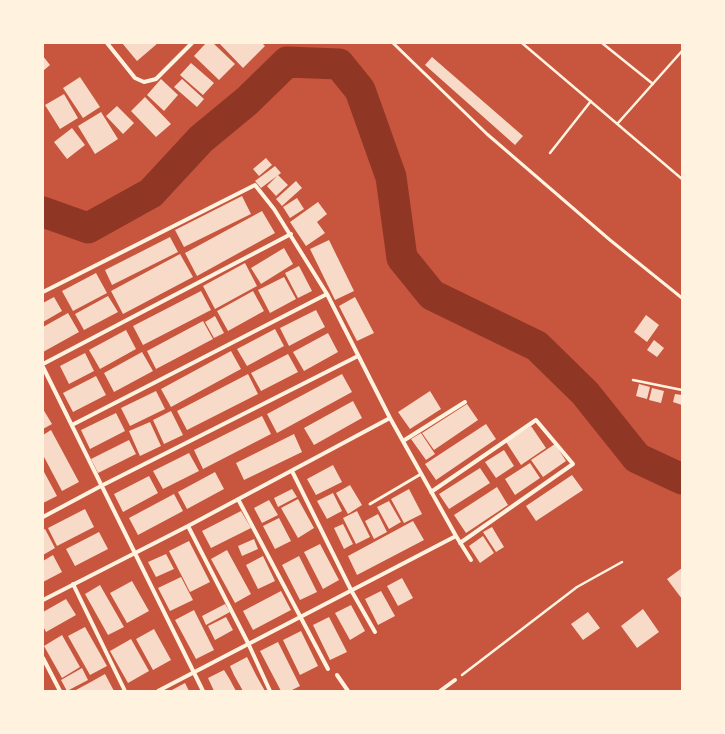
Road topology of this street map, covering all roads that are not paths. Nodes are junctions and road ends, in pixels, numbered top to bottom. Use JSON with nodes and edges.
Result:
{"nodes":[{"id":1,"x":107,"y":43,"type":"edge"},
{"id":2,"x":192,"y":43,"type":"edge"},
{"id":3,"x":393,"y":43,"type":"edge"},
{"id":4,"x":291,"y":234,"type":"junction"},
{"id":5,"x":43,"y":292,"type":"edge"},
{"id":6,"x":327,"y":294,"type":"junction"},
{"id":7,"x":682,"y":298,"type":"edge"},
{"id":8,"x":358,"y":356,"type":"junction"},
{"id":9,"x":43,"y":366,"type":"edge"},
{"id":10,"x":465,"y":402,"type":"dead end"},
{"id":11,"x":390,"y":418,"type":"junction"},
{"id":12,"x":72,"y":425,"type":"junction"},
{"id":13,"x":403,"y":441,"type":"junction"},
{"id":14,"x":292,"y":471,"type":"junction"},
{"id":15,"x":421,"y":474,"type":"junction"},
{"id":16,"x":101,"y":486,"type":"junction"},
{"id":17,"x":431,"y":492,"type":"junction"},
{"id":18,"x":238,"y":499,"type":"junction"},
{"id":19,"x":370,"y":504,"type":"dead end"},
{"id":20,"x":43,"y":517,"type":"edge"},
{"id":21,"x":188,"y":526,"type":"junction"},
{"id":22,"x":456,"y":536,"type":"junction"},
{"id":23,"x":460,"y":543,"type":"junction"},
{"id":24,"x":135,"y":553,"type":"junction"},
{"id":25,"x":471,"y":560,"type":"dead end"},
{"id":26,"x":73,"y":584,"type":"junction"},
{"id":27,"x":351,"y":590,"type":"junction"},
{"id":28,"x":43,"y":600,"type":"edge"},
{"id":29,"x":301,"y":615,"type":"junction"},
{"id":30,"x":375,"y":632,"type":"dead end"},
{"id":31,"x":248,"y":643,"type":"junction"},
{"id":32,"x":43,"y":658,"type":"edge"},
{"id":33,"x":328,"y":669,"type":"dead end"},
{"id":34,"x":194,"y":672,"type":"junction"},
{"id":35,"x":337,"y":675,"type":"dead end"},
{"id":36,"x":455,"y":680,"type":"road end"},
{"id":37,"x":60,"y":691,"type":"edge"},
{"id":38,"x":126,"y":691,"type":"edge"},
{"id":39,"x":158,"y":691,"type":"edge"},
{"id":40,"x":203,"y":691,"type":"edge"},
{"id":41,"x":270,"y":691,"type":"edge"},
{"id":42,"x":348,"y":691,"type":"edge"},
{"id":43,"x":440,"y":691,"type":"edge"}],
"edges":[{"from":1,"to":2,"type":"street"},
{"from":3,"to":7,"type":"lane"},
{"from":4,"to":5,"type":"street"},
{"from":4,"to":6,"type":"street"},
{"from":4,"to":9,"type":"street"},
{"from":6,"to":8,"type":"street"},
{"from":6,"to":12,"type":"street"},
{"from":8,"to":11,"type":"street"},
{"from":8,"to":16,"type":"street"},
{"from":9,"to":12,"type":"street"},
{"from":10,"to":13,"type":"street"},
{"from":11,"to":13,"type":"street"},
{"from":11,"to":14,"type":"street"},
{"from":12,"to":16,"type":"street"},
{"from":13,"to":15,"type":"street"},
{"from":14,"to":18,"type":"street"},
{"from":14,"to":27,"type":"street"},
{"from":15,"to":17,"type":"street"},
{"from":15,"to":19,"type":"lane"},
{"from":16,"to":20,"type":"street"},
{"from":16,"to":24,"type":"street"},
{"from":17,"to":22,"type":"street"},
{"from":17,"to":23,"type":"street"},
{"from":18,"to":21,"type":"street"},
{"from":18,"to":29,"type":"street"},
{"from":21,"to":24,"type":"street"},
{"from":21,"to":31,"type":"street"},
{"from":22,"to":23,"type":"street"},
{"from":22,"to":27,"type":"street"},
{"from":23,"to":25,"type":"street"},
{"from":24,"to":26,"type":"street"},
{"from":24,"to":34,"type":"street"},
{"from":26,"to":28,"type":"street"},
{"from":26,"to":38,"type":"street"},
{"from":27,"to":29,"type":"street"},
{"from":27,"to":30,"type":"street"},
{"from":29,"to":31,"type":"street"},
{"from":29,"to":33,"type":"street"},
{"from":31,"to":34,"type":"street"},
{"from":31,"to":41,"type":"street"},
{"from":32,"to":37,"type":"street"},
{"from":34,"to":39,"type":"street"},
{"from":34,"to":40,"type":"street"},
{"from":35,"to":42,"type":"street"},
{"from":36,"to":43,"type":"street"}]}
